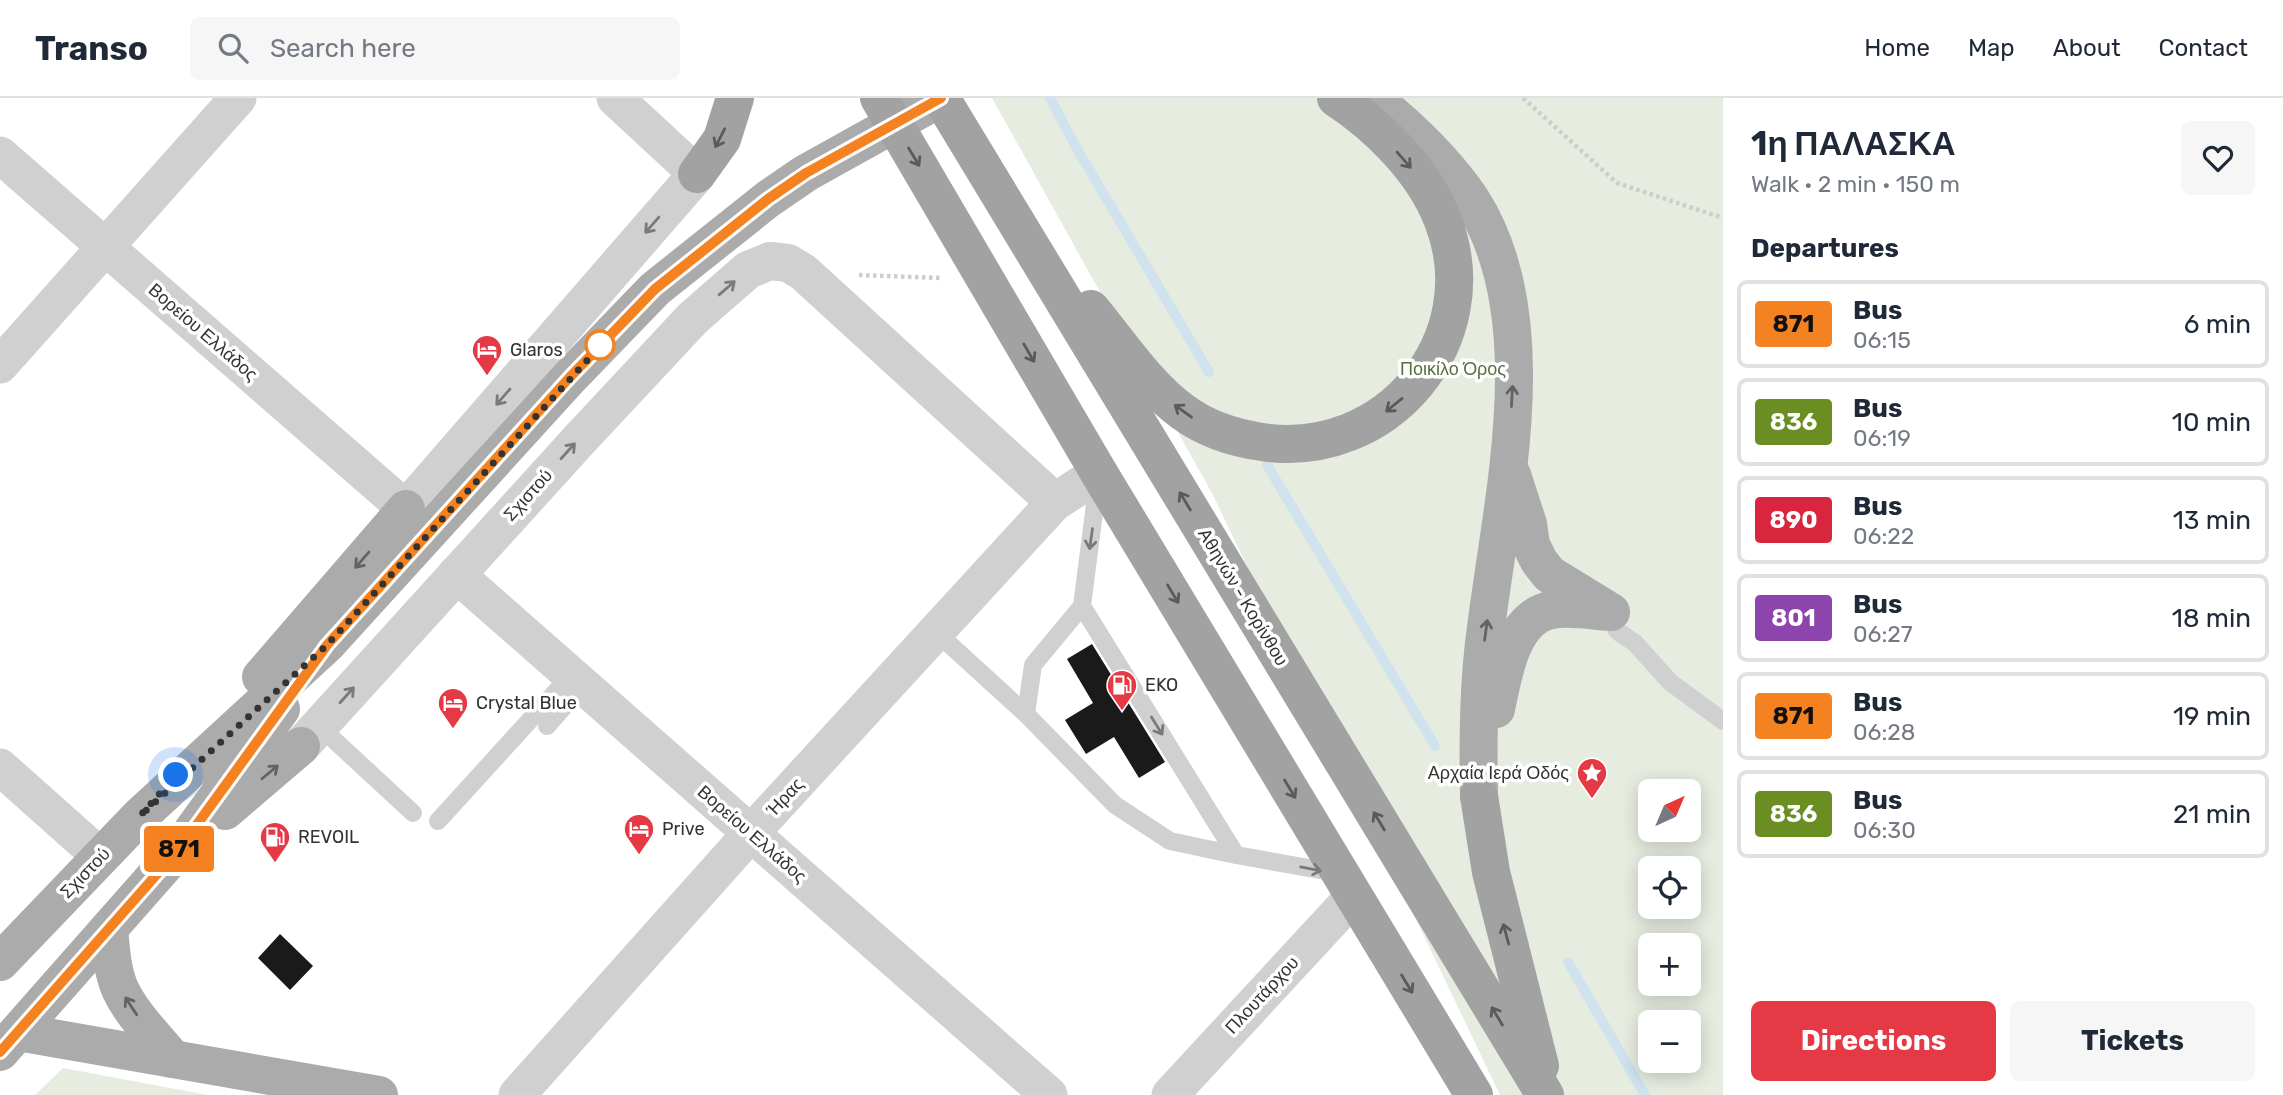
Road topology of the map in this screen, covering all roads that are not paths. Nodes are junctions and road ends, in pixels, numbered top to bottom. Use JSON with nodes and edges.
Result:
{"nodes":[{"id":1,"x":238,"y":98,"type":"edge"},
{"id":2,"x":615,"y":98,"type":"edge"},
{"id":3,"x":735,"y":98,"type":"edge"},
{"id":4,"x":879,"y":98,"type":"edge"},
{"id":5,"x":941,"y":98,"type":"edge"},
{"id":6,"x":1336,"y":98,"type":"edge"},
{"id":7,"x":1373,"y":98,"type":"edge"},
{"id":8,"x":0,"y":155,"type":"edge"},
{"id":9,"x":697,"y":174,"type":"junction"},
{"id":10,"x":1002,"y":199,"type":"junction"},
{"id":11,"x":106,"y":247,"type":"junction"},
{"id":12,"x":0,"y":365,"type":"edge"},
{"id":13,"x":1509,"y":464,"type":"junction"},
{"id":14,"x":1099,"y":473,"type":"junction"},
{"id":15,"x":1055,"y":502,"type":"junction"},
{"id":16,"x":406,"y":509,"type":"junction"},
{"id":17,"x":456,"y":574,"type":"junction"},
{"id":18,"x":1082,"y":606,"type":"junction"},
{"id":19,"x":1611,"y":612,"type":"junction"},
{"id":20,"x":936,"y":632,"type":"junction"},
{"id":21,"x":327,"y":645,"type":"junction"},
{"id":22,"x":577,"y":680,"type":"junction"},
{"id":23,"x":1026,"y":714,"type":"junction"},
{"id":24,"x":1723,"y":721,"type":"edge"},
{"id":25,"x":547,"y":726,"type":"dead end"},
{"id":26,"x":310,"y":736,"type":"junction"},
{"id":27,"x":0,"y":767,"type":"edge"},
{"id":28,"x":1479,"y":796,"type":"junction"},
{"id":29,"x":413,"y":813,"type":"dead end"},
{"id":30,"x":140,"y":816,"type":"junction"},
{"id":31,"x":438,"y":821,"type":"dead end"},
{"id":32,"x":751,"y":834,"type":"junction"},
{"id":33,"x":180,"y":848,"type":"junction"},
{"id":34,"x":1236,"y":855,"type":"junction"},
{"id":35,"x":101,"y":857,"type":"junction"},
{"id":36,"x":1348,"y":885,"type":"junction"},
{"id":37,"x":109,"y":929,"type":"junction"},
{"id":38,"x":0,"y":962,"type":"edge"},
{"id":39,"x":4,"y":1034,"type":"edge"},
{"id":40,"x":173,"y":1059,"type":"junction"},
{"id":41,"x":379,"y":1095,"type":"edge"},
{"id":42,"x":517,"y":1095,"type":"edge"},
{"id":43,"x":1049,"y":1095,"type":"edge"},
{"id":44,"x":1170,"y":1095,"type":"edge"},
{"id":45,"x":1474,"y":1095,"type":"edge"},
{"id":46,"x":1546,"y":1095,"type":"edge"}],
"edges":[{"from":1,"to":11,"type":"street"},
{"from":2,"to":9,"type":"street"},
{"from":3,"to":9,"type":"highway","one_way":true},
{"from":4,"to":14,"type":"highway","one_way":true},
{"from":5,"to":10,"type":"highway","name":"Αθηνών - Κορίνθου"},
{"from":5,"to":21,"type":"main road","name":"Σχιστού"},
{"from":6,"to":10,"type":"highway","one_way":true},
{"from":13,"to":7,"type":"main road","one_way":true},
{"from":8,"to":11,"type":"street","name":"Βορείου Ελλάδος"},
{"from":9,"to":16,"type":"street","one_way":true},
{"from":46,"to":10,"type":"highway","name":"Αθηνών - Κορίνθου","one_way":true},
{"from":11,"to":12,"type":"street"},
{"from":11,"to":16,"type":"street","name":"Βορείου Ελλάδος"},
{"from":13,"to":19,"type":"main road"},
{"from":28,"to":13,"type":"main road","one_way":true},
{"from":14,"to":15,"type":"street","name":"Ήρας"},
{"from":14,"to":18,"type":"lane","one_way":true},
{"from":14,"to":36,"type":"highway","one_way":true},
{"from":17,"to":15,"type":"street","name":"Σχιστού","one_way":true},
{"from":15,"to":20,"type":"street","name":"Ήρας"},
{"from":16,"to":30,"type":"main road","one_way":true},
{"from":17,"to":22,"type":"street","name":"Βορείου Ελλάδος"},
{"from":26,"to":17,"type":"street","name":"Σχιστού","one_way":true},
{"from":18,"to":23,"type":"lane"},
{"from":18,"to":34,"type":"lane","one_way":true},
{"from":19,"to":24,"type":"lane"},
{"from":19,"to":28,"type":"main road"},
{"from":20,"to":23,"type":"lane"},
{"from":20,"to":32,"type":"street","name":"Ήρας"},
{"from":21,"to":30,"type":"main road","name":"Σχιστού"},
{"from":21,"to":33,"type":"main road","name":"Σχιστού"},
{"from":22,"to":25,"type":"lane"},
{"from":22,"to":31,"type":"lane"},
{"from":22,"to":32,"type":"street","name":"Βορείου Ελλάδος"},
{"from":23,"to":34,"type":"lane"},
{"from":26,"to":29,"type":"lane"},
{"from":33,"to":26,"type":"main road","one_way":true},
{"from":27,"to":35,"type":"street"},
{"from":46,"to":28,"type":"highway","one_way":true},
{"from":30,"to":35,"type":"main road","name":"Σχιστού"},
{"from":32,"to":42,"type":"street","name":"Ήρας"},
{"from":32,"to":43,"type":"street","name":"Βορείου Ελλάδος"},
{"from":33,"to":37,"type":"main road","name":"Σχιστού"},
{"from":34,"to":36,"type":"lane","one_way":true},
{"from":35,"to":38,"type":"main road","name":"Σχιστού"},
{"from":36,"to":44,"type":"street","name":"Πλουτάρχου"},
{"from":36,"to":45,"type":"highway","one_way":true},
{"from":37,"to":39,"type":"main road","name":"Σχιστού"},
{"from":40,"to":37,"type":"main road","one_way":true},
{"from":39,"to":40,"type":"main road"},
{"from":40,"to":41,"type":"main road"}]}
